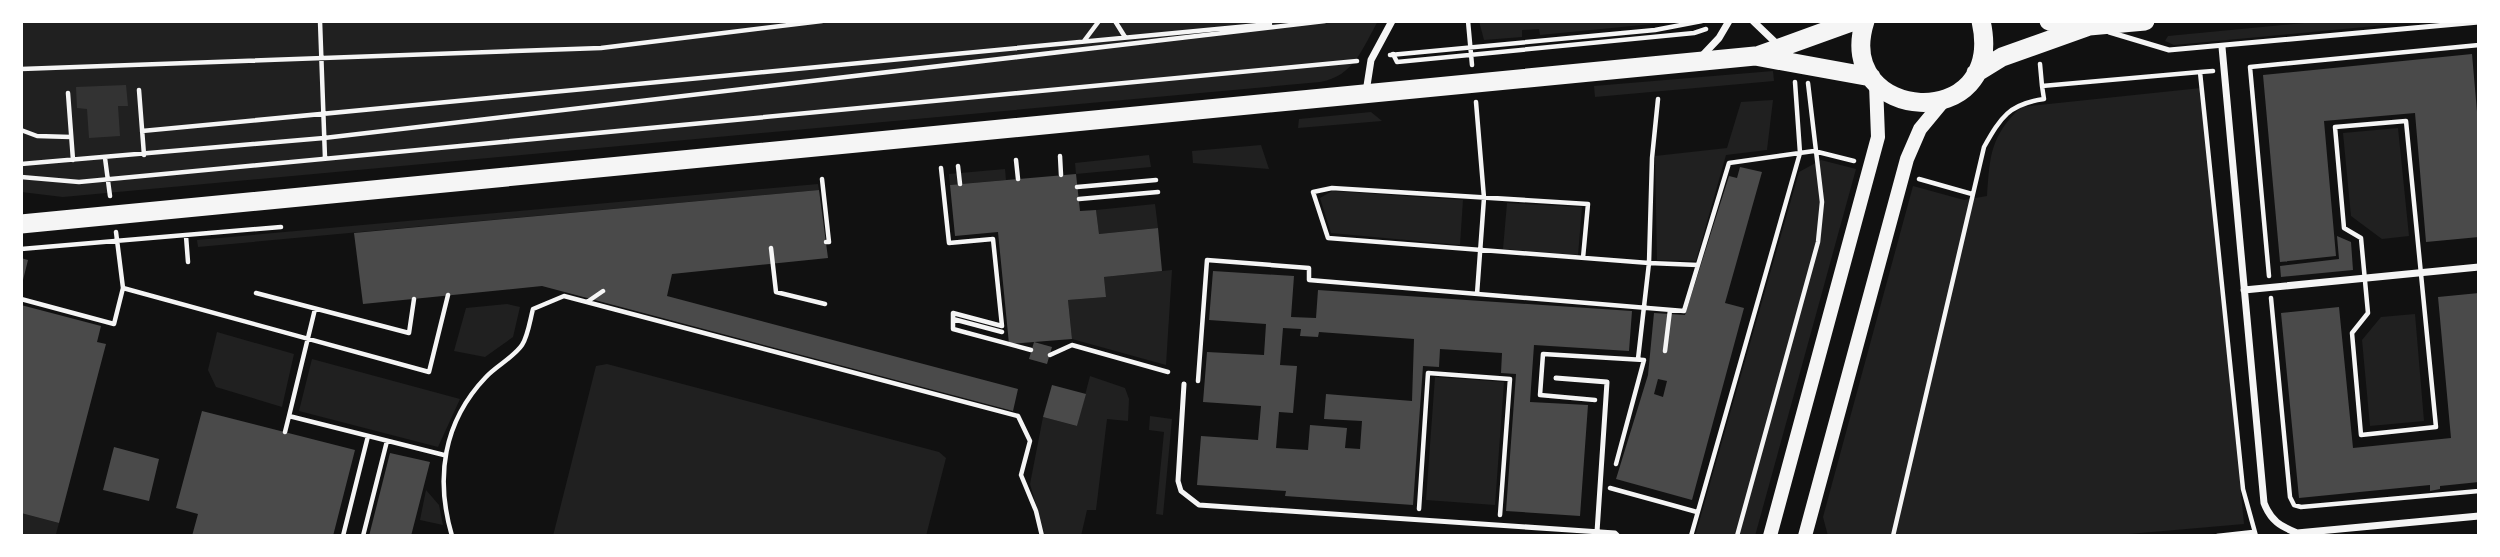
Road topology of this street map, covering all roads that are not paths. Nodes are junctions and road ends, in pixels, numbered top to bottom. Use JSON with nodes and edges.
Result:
{"nodes":[{"id":1,"x":1392,"y":21,"type":"edge"},
{"id":2,"x":1729,"y":21,"type":"edge"},
{"id":3,"x":1753,"y":21,"type":"edge"},
{"id":4,"x":1854,"y":21,"type":"edge"},
{"id":5,"x":1865,"y":21,"type":"edge"},
{"id":6,"x":1981,"y":21,"type":"edge"},
{"id":7,"x":2049,"y":21,"type":"edge"},
{"id":8,"x":2145,"y":21,"type":"edge"},
{"id":9,"x":2479,"y":22,"type":"edge"},
{"id":10,"x":2089,"y":26,"type":"junction"},
{"id":11,"x":2221,"y":47,"type":"junction"},
{"id":12,"x":1781,"y":48,"type":"junction"},
{"id":13,"x":1755,"y":56,"type":"junction"},
{"id":14,"x":1696,"y":63,"type":"junction"},
{"id":15,"x":1976,"y":73,"type":"junction"},
{"id":16,"x":1874,"y":80,"type":"junction"},
{"id":17,"x":1366,"y":95,"type":"junction"},
{"id":18,"x":1944,"y":100,"type":"junction"},
{"id":19,"x":21,"y":214,"type":"edge"},
{"id":20,"x":49,"y":219,"type":"junction"},
{"id":21,"x":21,"y":224,"type":"edge"},
{"id":22,"x":2479,"y":267,"type":"edge"},
{"id":23,"x":2244,"y":290,"type":"junction"},
{"id":24,"x":1556,"y":378,"type":"dead end"},
{"id":25,"x":1184,"y":384,"type":"dead end"},
{"id":26,"x":2479,"y":516,"type":"edge"},
{"id":27,"x":1597,"y":532,"type":"junction"},
{"id":28,"x":1809,"y":532,"type":"edge"},
{"id":29,"x":1618,"y":536,"type":"edge"},
{"id":30,"x":1770,"y":536,"type":"edge"}],
"edges":[{"from":1,"to":17,"type":"street"},
{"from":2,"to":14,"type":"street"},
{"from":3,"to":12,"type":"street"},
{"from":4,"to":12,"type":"highway"},
{"from":5,"to":16,"type":"highway"},
{"from":6,"to":15,"type":"highway"},
{"from":7,"to":10,"type":"highway"},
{"from":8,"to":10,"type":"highway"},
{"from":9,"to":11,"type":"lane"},
{"from":10,"to":11,"type":"lane"},
{"from":10,"to":15,"type":"highway"},
{"from":11,"to":23,"type":"street"},
{"from":12,"to":13,"type":"highway"},
{"from":13,"to":14,"type":"highway"},
{"from":13,"to":16,"type":"highway"},
{"from":14,"to":17,"type":"highway"},
{"from":15,"to":18,"type":"highway"},
{"from":16,"to":18,"type":"highway"},
{"from":16,"to":30,"type":"main road"},
{"from":17,"to":20,"type":"highway"},
{"from":18,"to":28,"type":"main road"},
{"from":19,"to":20,"type":"highway"},
{"from":20,"to":21,"type":"highway"},
{"from":22,"to":23,"type":"street"},
{"from":23,"to":26,"type":"street"},
{"from":24,"to":27,"type":"lane"},
{"from":25,"to":27,"type":"lane"},
{"from":27,"to":29,"type":"lane"}]}
